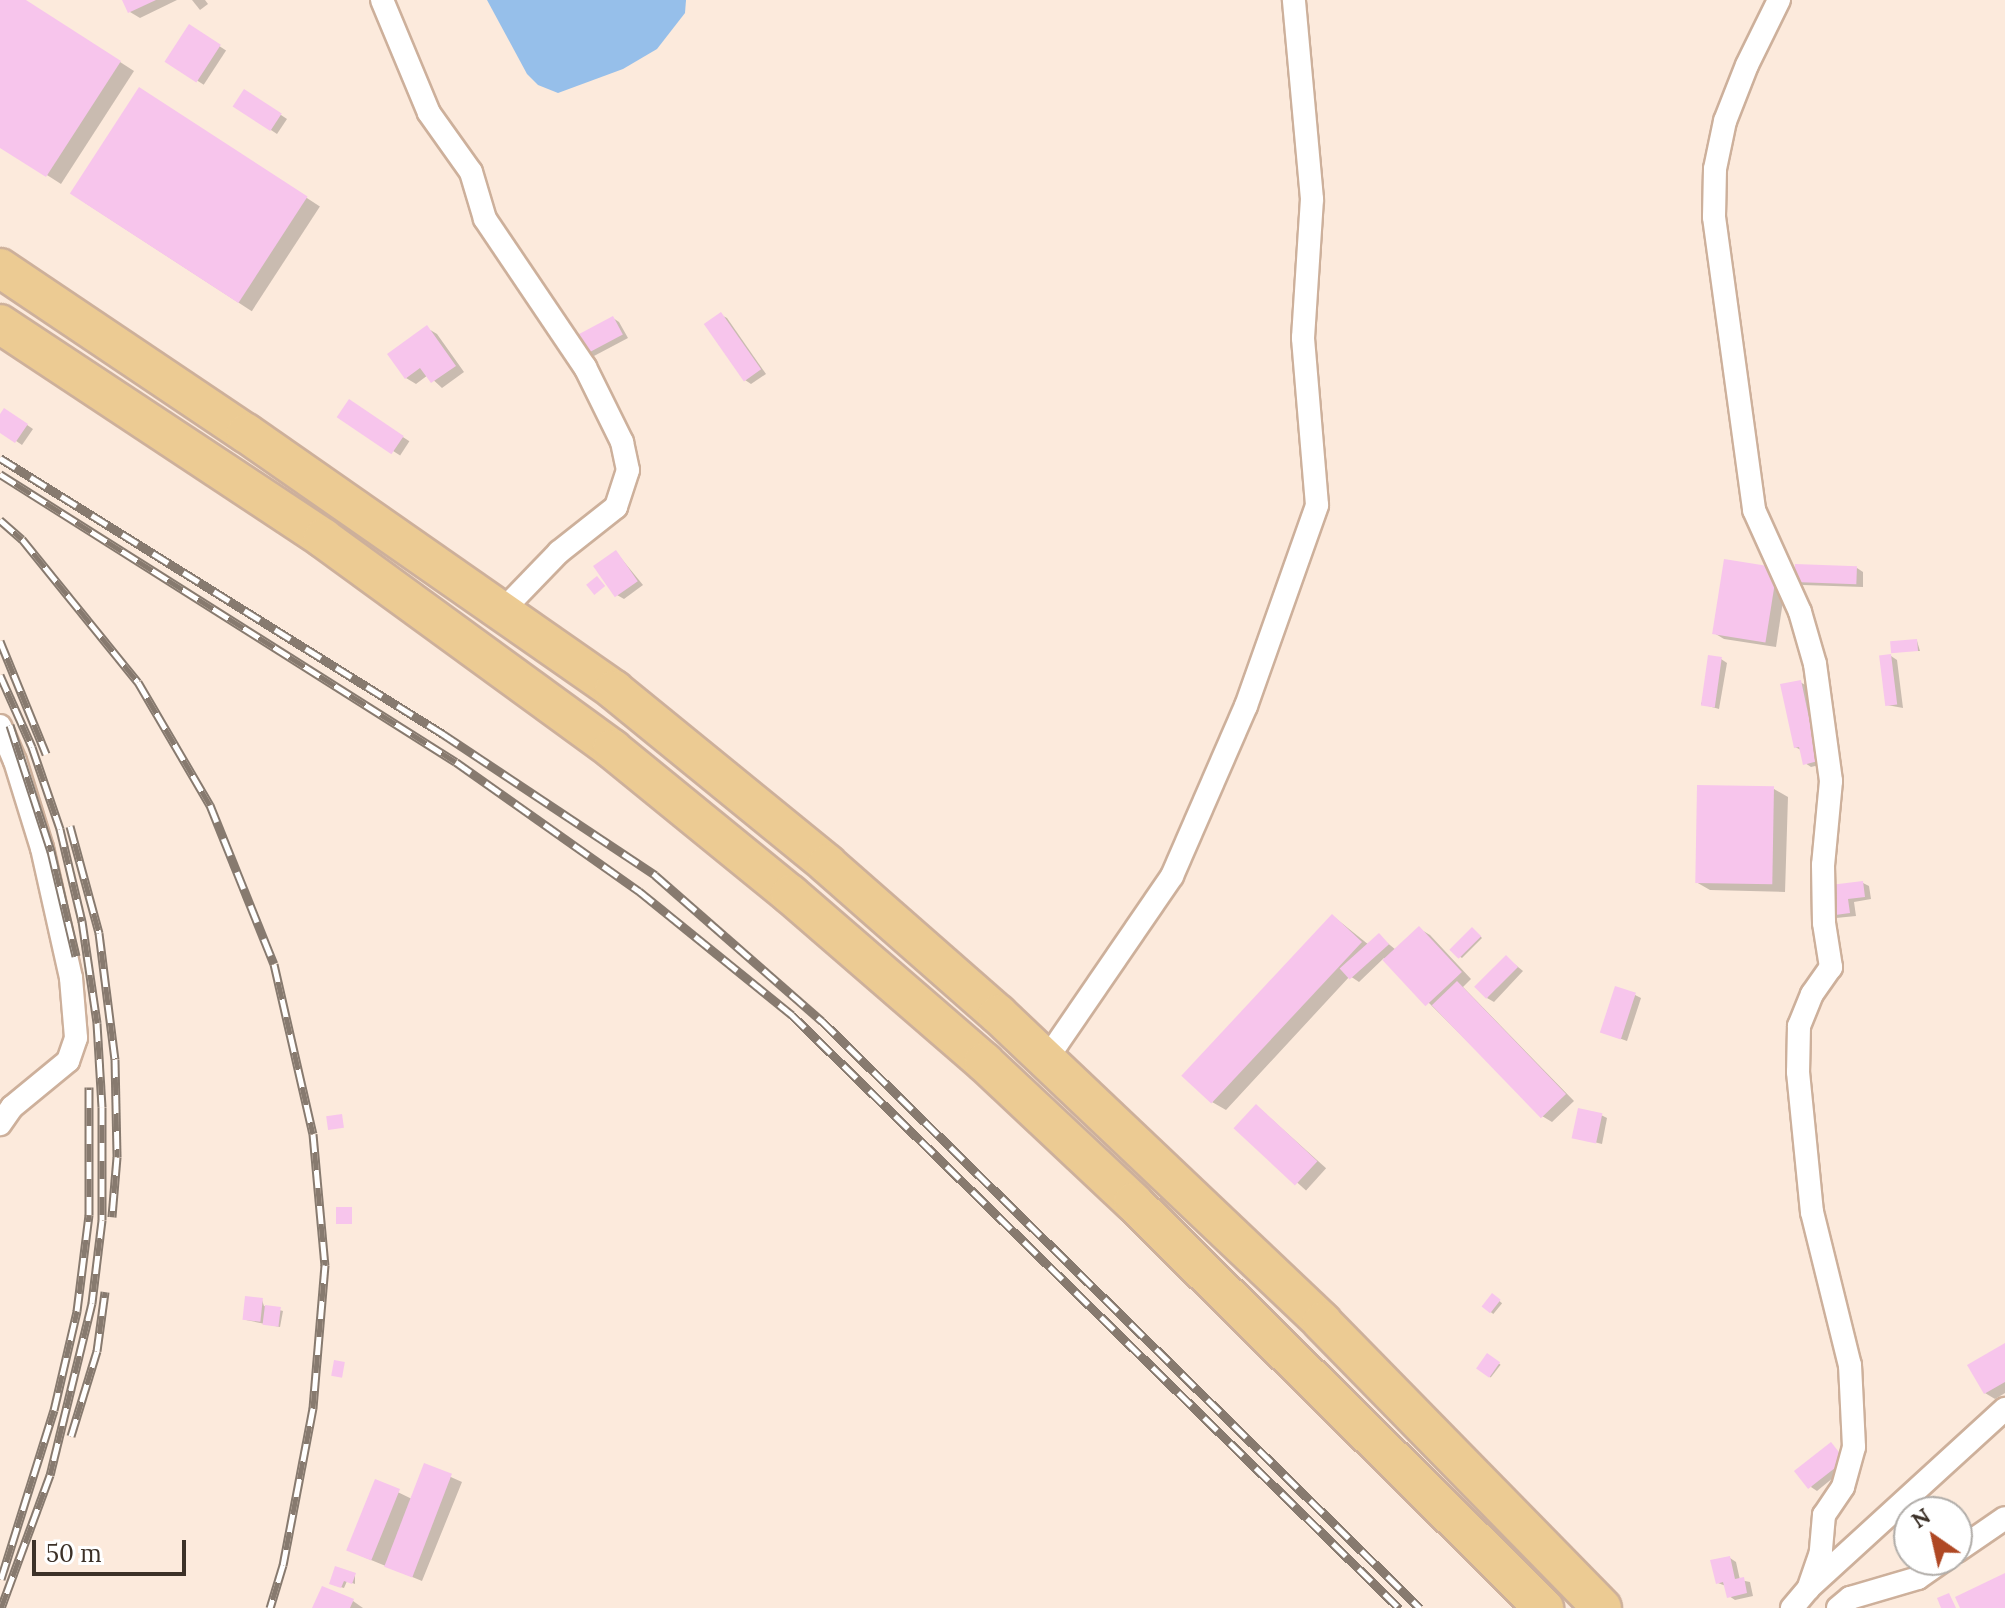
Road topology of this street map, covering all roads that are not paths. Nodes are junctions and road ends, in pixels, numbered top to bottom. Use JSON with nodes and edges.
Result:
{"nodes":[{"id":1,"x":382,"y":0,"type":"edge"},
{"id":2,"x":1294,"y":0,"type":"edge"},
{"id":3,"x":1779,"y":0,"type":"edge"},
{"id":4,"x":0,"y":268,"type":"edge"},
{"id":5,"x":0,"y":324,"type":"edge"},
{"id":6,"x":501,"y":612,"type":"junction"},
{"id":7,"x":0,"y":726,"type":"edge"},
{"id":8,"x":1046,"y":1060,"type":"junction"},
{"id":9,"x":0,"y":1124,"type":"edge"},
{"id":10,"x":2005,"y":1409,"type":"edge"},
{"id":11,"x":2005,"y":1518,"type":"edge"},
{"id":12,"x":1973,"y":1540,"type":"edge"},
{"id":13,"x":1921,"y":1576,"type":"edge"},
{"id":14,"x":1808,"y":1589,"type":"junction"},
{"id":15,"x":1544,"y":1608,"type":"edge"},
{"id":16,"x":1602,"y":1608,"type":"edge"},
{"id":17,"x":1792,"y":1608,"type":"edge"},
{"id":18,"x":1838,"y":1608,"type":"edge"}],
"edges":[{"from":1,"to":6,"type":"street"},
{"from":2,"to":8,"type":"street"},
{"from":3,"to":14,"type":"street"},
{"from":4,"to":6,"type":"highway"},
{"from":5,"to":15,"type":"highway"},
{"from":6,"to":8,"type":"highway"},
{"from":7,"to":9,"type":"street"},
{"from":8,"to":16,"type":"highway"},
{"from":10,"to":14,"type":"street"},
{"from":11,"to":12,"type":"street"},
{"from":13,"to":18,"type":"street"},
{"from":14,"to":17,"type":"street"}]}
